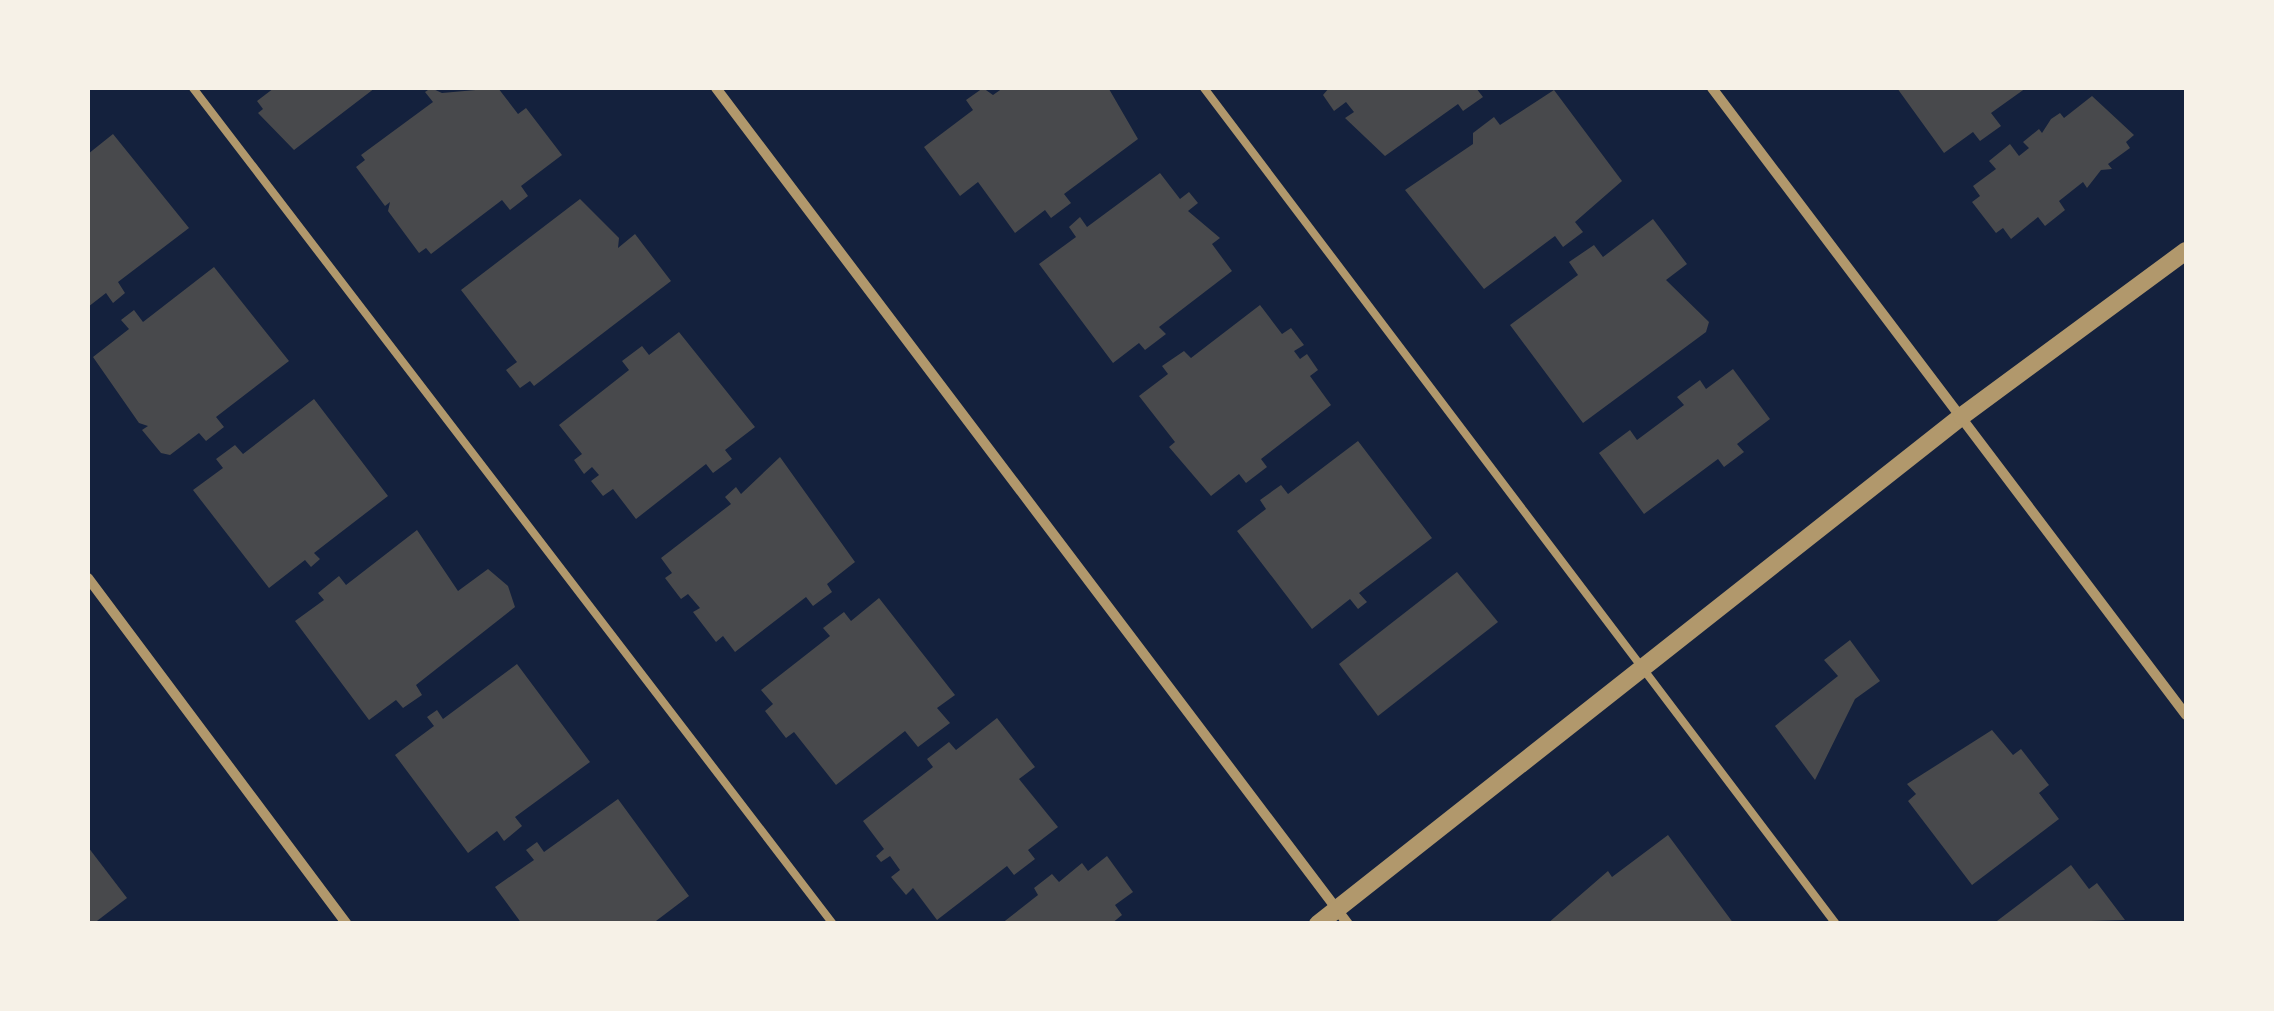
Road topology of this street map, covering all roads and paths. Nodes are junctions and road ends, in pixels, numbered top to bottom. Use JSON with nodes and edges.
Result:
{"nodes":[{"id":1,"x":193,"y":88,"type":"edge"},
{"id":2,"x":716,"y":88,"type":"edge"},
{"id":3,"x":1204,"y":88,"type":"edge"},
{"id":4,"x":1712,"y":88,"type":"edge"},
{"id":5,"x":2186,"y":251,"type":"edge"},
{"id":6,"x":1962,"y":416,"type":"junction"},
{"id":7,"x":88,"y":578,"type":"edge"},
{"id":8,"x":1644,"y":667,"type":"junction"},
{"id":9,"x":2186,"y":715,"type":"edge"},
{"id":10,"x":1343,"y":916,"type":"edge"},
{"id":11,"x":348,"y":924,"type":"edge"},
{"id":12,"x":833,"y":924,"type":"edge"},
{"id":13,"x":1318,"y":924,"type":"edge"},
{"id":14,"x":1836,"y":924,"type":"edge"}],
"edges":[{"from":1,"to":12,"type":"lane"},
{"from":2,"to":10,"type":"street"},
{"from":3,"to":8,"type":"lane"},
{"from":4,"to":6,"type":"street"},
{"from":5,"to":6,"type":"street"},
{"from":6,"to":8,"type":"street"},
{"from":6,"to":9,"type":"street"},
{"from":7,"to":11,"type":"street"},
{"from":8,"to":10,"type":"street"},
{"from":8,"to":14,"type":"lane"},
{"from":10,"to":13,"type":"street"}]}
